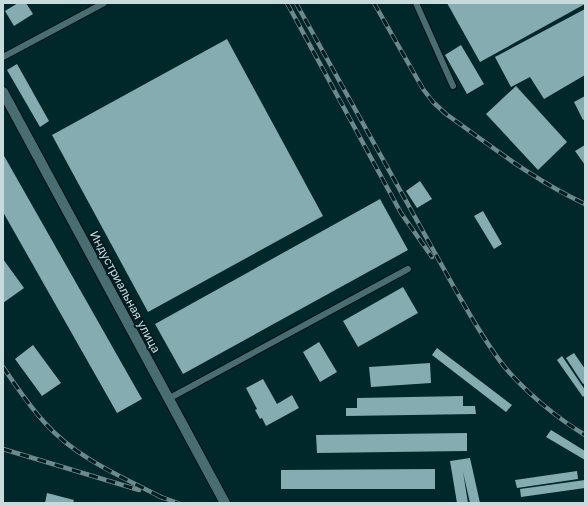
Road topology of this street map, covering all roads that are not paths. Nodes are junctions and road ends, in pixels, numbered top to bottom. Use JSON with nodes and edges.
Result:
{"nodes":[{"id":1,"x":104,"y":3,"type":"edge"},
{"id":2,"x":416,"y":3,"type":"edge"},
{"id":3,"x":3,"y":57,"type":"edge"},
{"id":4,"x":453,"y":86,"type":"dead end"},
{"id":5,"x":3,"y":92,"type":"edge"},
{"id":6,"x":408,"y":269,"type":"dead end"},
{"id":7,"x":168,"y":398,"type":"junction"},
{"id":8,"x":225,"y":503,"type":"edge"}],
"edges":[{"from":1,"to":3,"type":"lane"},
{"from":2,"to":4,"type":"lane"},
{"from":5,"to":7,"type":"street","name":"Индустриальная улица"},
{"from":6,"to":7,"type":"lane"},
{"from":7,"to":8,"type":"street","name":"Индустриальная улица"}]}
